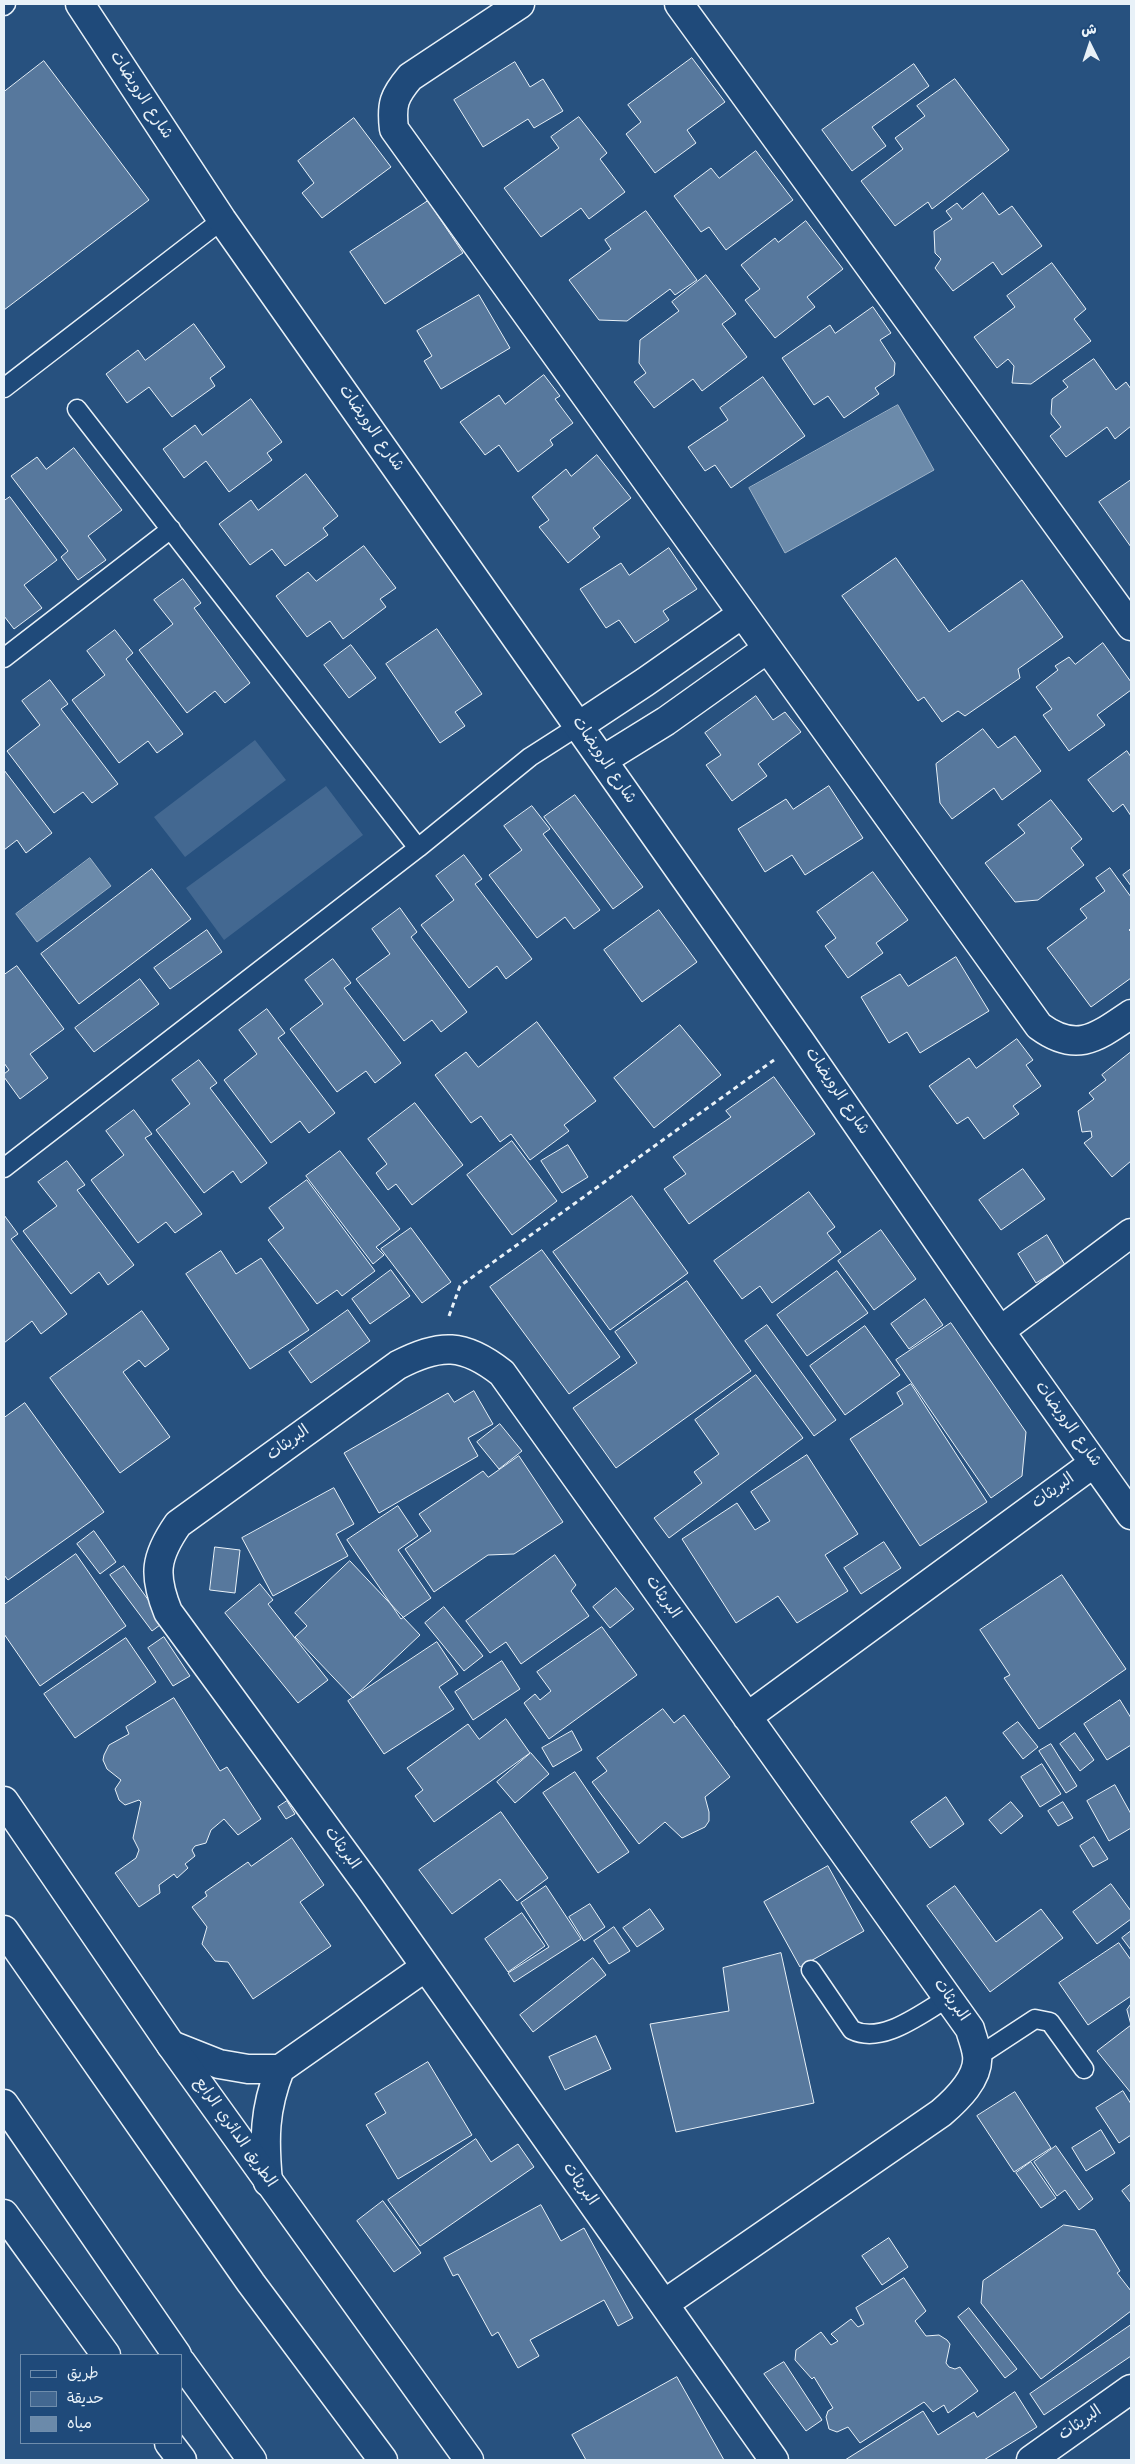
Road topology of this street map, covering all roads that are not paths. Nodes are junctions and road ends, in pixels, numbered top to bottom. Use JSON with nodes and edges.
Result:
{"nodes":[{"id":1,"x":80,"y":4,"type":"edge"},
{"id":2,"x":520,"y":4,"type":"edge"},
{"id":3,"x":679,"y":4,"type":"edge"},
{"id":4,"x":222,"y":220,"type":"junction"},
{"id":5,"x":4,"y":388,"type":"edge"},
{"id":6,"x":77,"y":409,"type":"dead end"},
{"id":7,"x":171,"y":529,"type":"junction"},
{"id":8,"x":742,"y":614,"type":"junction"},
{"id":9,"x":1131,"y":626,"type":"edge"},
{"id":10,"x":767,"y":649,"type":"junction"},
{"id":11,"x":4,"y":658,"type":"edge"},
{"id":12,"x":580,"y":725,"type":"junction"},
{"id":13,"x":604,"y":760,"type":"junction"},
{"id":14,"x":418,"y":848,"type":"junction"},
{"id":15,"x":1131,"y":1014,"type":"edge"},
{"id":16,"x":4,"y":1168,"type":"edge"},
{"id":17,"x":1131,"y":1234,"type":"edge"},
{"id":18,"x":1000,"y":1331,"type":"junction"},
{"id":19,"x":1094,"y":1463,"type":"junction"},
{"id":20,"x":1131,"y":1514,"type":"edge"},
{"id":21,"x":747,"y":1717,"type":"junction"},
{"id":22,"x":4,"y":1801,"type":"edge"},
{"id":23,"x":4,"y":1930,"type":"edge"},
{"id":24,"x":424,"y":1968,"type":"junction"},
{"id":25,"x":811,"y":1970,"type":"dead end"},
{"id":26,"x":948,"y":1998,"type":"junction"},
{"id":27,"x":172,"y":2045,"type":"junction"},
{"id":28,"x":977,"y":2057,"type":"junction"},
{"id":29,"x":280,"y":2069,"type":"junction"},
{"id":30,"x":1084,"y":2070,"type":"dead end"},
{"id":31,"x":4,"y":2104,"type":"edge"},
{"id":32,"x":268,"y":2182,"type":"junction"},
{"id":33,"x":4,"y":2214,"type":"edge"},
{"id":34,"x":664,"y":2304,"type":"junction"},
{"id":35,"x":105,"y":2354,"type":"edge"},
{"id":36,"x":176,"y":2354,"type":"edge"},
{"id":37,"x":182,"y":2363,"type":"edge"},
{"id":38,"x":1131,"y":2388,"type":"edge"},
{"id":39,"x":170,"y":2444,"type":"edge"},
{"id":40,"x":182,"y":2460,"type":"edge"},
{"id":41,"x":252,"y":2460,"type":"edge"},
{"id":42,"x":384,"y":2460,"type":"edge"},
{"id":43,"x":469,"y":2460,"type":"edge"},
{"id":44,"x":774,"y":2460,"type":"edge"},
{"id":45,"x":1031,"y":2460,"type":"edge"}],
"edges":[{"from":1,"to":4,"type":"main road","name":"شارع الرويضات"},
{"from":2,"to":8,"type":"main road"},
{"from":3,"to":9,"type":"main road"},
{"from":4,"to":5,"type":"lane"},
{"from":4,"to":12,"type":"main road","name":"شارع الرويضات"},
{"from":6,"to":7,"type":"lane"},
{"from":7,"to":11,"type":"lane"},
{"from":7,"to":14,"type":"lane"},
{"from":8,"to":10,"type":"main road"},
{"from":8,"to":12,"type":"main road"},
{"from":10,"to":13,"type":"main road"},
{"from":10,"to":15,"type":"main road"},
{"from":12,"to":13,"type":"main road","name":"شارع الرويضات"},
{"from":12,"to":14,"type":"lane"},
{"from":13,"to":18,"type":"main road","name":"شارع الرويضات"},
{"from":14,"to":16,"type":"lane"},
{"from":17,"to":18,"type":"main road"},
{"from":18,"to":19,"type":"main road","name":"شارع الرويضات"},
{"from":19,"to":20,"type":"main road","name":"شارع الرويضات"},
{"from":19,"to":21,"type":"main road","name":"البريثات"},
{"from":21,"to":24,"type":"main road","name":"البريثات"},
{"from":21,"to":26,"type":"main road","name":"البريثات"},
{"from":22,"to":27,"type":"main road","name":"الطريق الدائري الرابع"},
{"from":23,"to":42,"type":"main road"},
{"from":24,"to":29,"type":"main road"},
{"from":24,"to":34,"type":"main road","name":"البريثات"},
{"from":25,"to":26,"type":"lane"},
{"from":26,"to":28,"type":"main road","name":"البريثات"},
{"from":27,"to":29,"type":"main road"},
{"from":27,"to":32,"type":"main road","name":"الطريق الدائري الرابع"},
{"from":28,"to":30,"type":"lane"},
{"from":28,"to":34,"type":"main road"},
{"from":29,"to":32,"type":"main road"},
{"from":31,"to":36,"type":"main road"},
{"from":32,"to":43,"type":"main road","name":"الطريق الدائري الرابع"},
{"from":33,"to":35,"type":"main road"},
{"from":34,"to":44,"type":"main road","name":"البريثات"},
{"from":37,"to":41,"type":"main road"},
{"from":38,"to":45,"type":"main road","name":"البريثات"},
{"from":39,"to":40,"type":"main road"}]}
